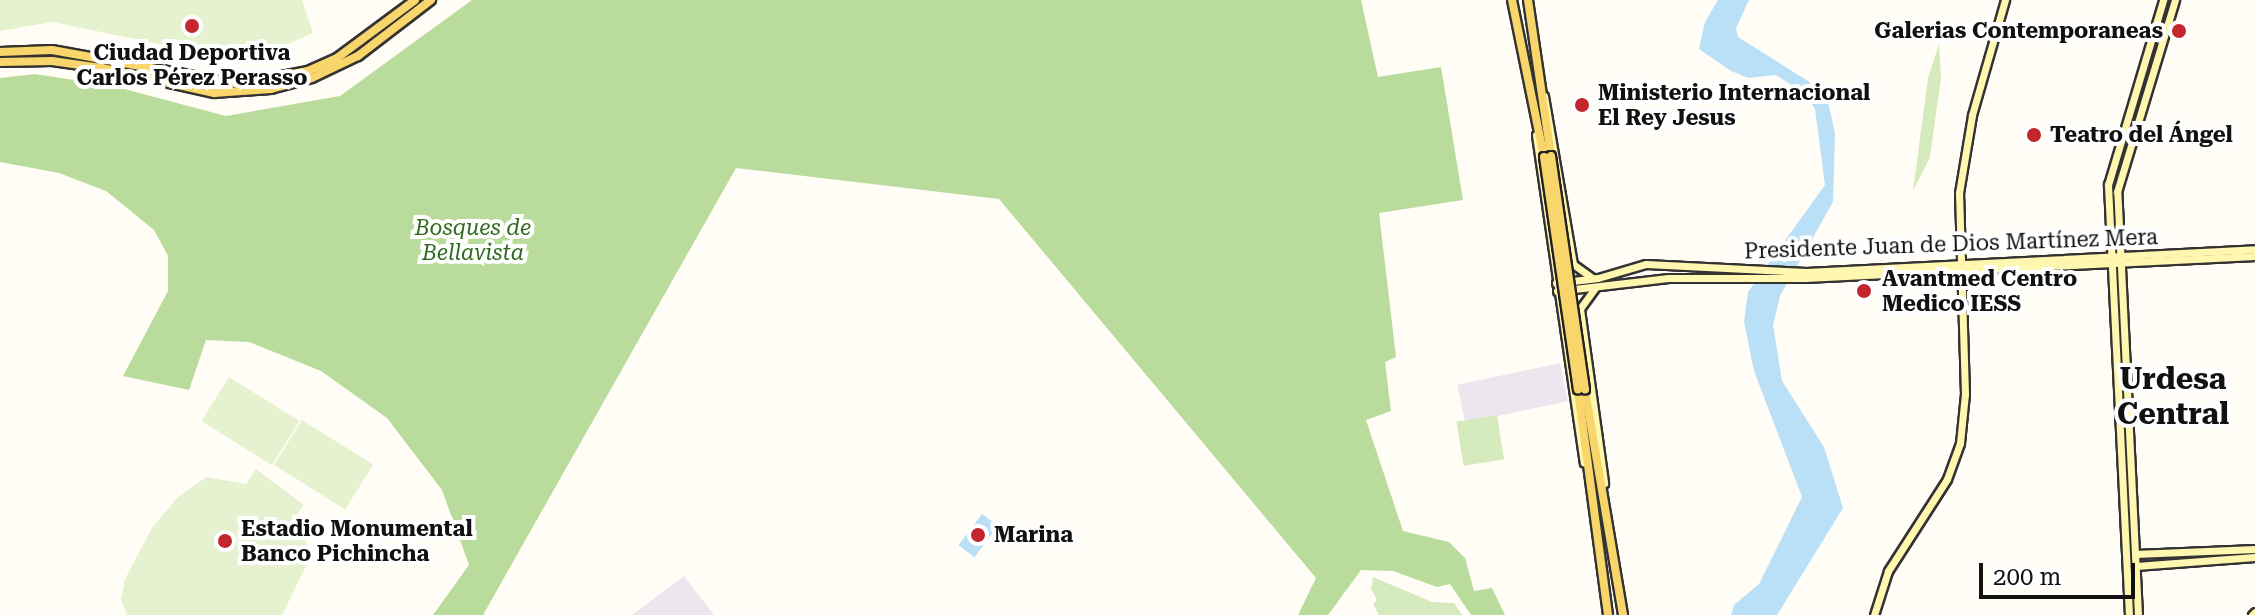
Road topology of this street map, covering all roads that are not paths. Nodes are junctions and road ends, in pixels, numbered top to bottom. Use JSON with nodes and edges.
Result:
{"nodes":[{"id":1,"x":415,"y":0,"type":"edge"},
{"id":2,"x":431,"y":0,"type":"edge"},
{"id":3,"x":1512,"y":0,"type":"edge"},
{"id":4,"x":1528,"y":0,"type":"edge"},
{"id":5,"x":2005,"y":0,"type":"edge"},
{"id":6,"x":2163,"y":0,"type":"edge"},
{"id":7,"x":2175,"y":0,"type":"edge"},
{"id":8,"x":0,"y":52,"type":"edge"},
{"id":9,"x":0,"y":62,"type":"edge"},
{"id":10,"x":1544,"y":96,"type":"junction"},
{"id":11,"x":1536,"y":121,"type":"junction"},
{"id":12,"x":1548,"y":156,"type":"junction"},
{"id":13,"x":2116,"y":160,"type":"junction"},
{"id":14,"x":2125,"y":163,"type":"junction"},
{"id":15,"x":2255,"y":249,"type":"edge"},
{"id":16,"x":1571,"y":252,"type":"junction"},
{"id":17,"x":1552,"y":254,"type":"junction"},
{"id":18,"x":2255,"y":256,"type":"edge"},
{"id":19,"x":2114,"y":260,"type":"junction"},
{"id":20,"x":1655,"y":264,"type":"junction"},
{"id":21,"x":1636,"y":266,"type":"junction"},
{"id":22,"x":1958,"y":267,"type":"junction"},
{"id":23,"x":1732,"y":275,"type":"junction"},
{"id":24,"x":1658,"y":278,"type":"junction"},
{"id":25,"x":1639,"y":281,"type":"junction"},
{"id":26,"x":1600,"y":282,"type":"junction"},
{"id":27,"x":1556,"y":287,"type":"junction"},
{"id":28,"x":1580,"y":309,"type":"junction"},
{"id":29,"x":1560,"y":310,"type":"junction"},
{"id":30,"x":1582,"y":390,"type":"junction"},
{"id":31,"x":2118,"y":432,"type":"junction"},
{"id":32,"x":2129,"y":446,"type":"junction"},
{"id":33,"x":2119,"y":451,"type":"junction"},
{"id":34,"x":1586,"y":473,"type":"junction"},
{"id":35,"x":1604,"y":483,"type":"junction"},
{"id":36,"x":2132,"y":488,"type":"junction"},
{"id":37,"x":2255,"y":549,"type":"edge"},
{"id":38,"x":2135,"y":554,"type":"junction"},
{"id":39,"x":2255,"y":557,"type":"edge"},
{"id":40,"x":2136,"y":566,"type":"junction"},
{"id":41,"x":1608,"y":615,"type":"edge"},
{"id":42,"x":1623,"y":615,"type":"edge"},
{"id":43,"x":1874,"y":615,"type":"edge"},
{"id":44,"x":2129,"y":615,"type":"edge"},
{"id":45,"x":2138,"y":615,"type":"edge"}],
"edges":[{"from":1,"to":8,"type":"main road"},
{"from":2,"to":9,"type":"main road"},
{"from":3,"to":11,"type":"main road"},
{"from":4,"to":10,"type":"main road"},
{"from":5,"to":22,"type":"main road"},
{"from":6,"to":13,"type":"main road"},
{"from":7,"to":14,"type":"main road"},
{"from":10,"to":12,"type":"main road"},
{"from":10,"to":16,"type":"main road"},
{"from":11,"to":12,"type":"main road"},
{"from":11,"to":17,"type":"main road"},
{"from":12,"to":30,"type":"main road","bridge":true},
{"from":13,"to":14,"type":"main road"},
{"from":13,"to":19,"type":"main road"},
{"from":14,"to":19,"type":"main road"},
{"from":15,"to":19,"type":"main road","name":"Presidente Juan de Dios Martínez Mera"},
{"from":16,"to":17,"type":"main road"},
{"from":16,"to":26,"type":"main road"},
{"from":17,"to":27,"type":"main road"},
{"from":18,"to":19,"type":"main road","name":"Presidente Juan de Dios Martínez Mera"},
{"from":19,"to":22,"type":"main road","name":"Presidente Juan de Dios Martínez Mera"},
{"from":19,"to":31,"type":"main road"},
{"from":19,"to":32,"type":"main road"},
{"from":20,"to":21,"type":"main road","name":"Presidente Juan de Dios Martínez Mera"},
{"from":20,"to":23,"type":"main road","name":"Presidente Juan de Dios Martínez Mera"},
{"from":20,"to":24,"type":"main road"},
{"from":21,"to":25,"type":"main road"},
{"from":21,"to":26,"type":"main road","name":"Presidente Juan de Dios Martínez Mera"},
{"from":22,"to":23,"type":"main road","name":"Presidente Juan de Dios Martínez Mera"},
{"from":22,"to":43,"type":"main road"},
{"from":23,"to":24,"type":"main road","name":"Presidente Juan de Dios Martínez Mera"},
{"from":24,"to":25,"type":"main road","name":"Presidente Juan de Dios Martínez Mera"},
{"from":25,"to":26,"type":"main road","name":"Presidente Juan de Dios Martínez Mera"},
{"from":26,"to":27,"type":"main road","name":"Presidente Juan de Dios Martínez Mera"},
{"from":26,"to":28,"type":"main road"},
{"from":27,"to":29,"type":"main road"},
{"from":28,"to":29,"type":"main road"},
{"from":28,"to":35,"type":"main road"},
{"from":29,"to":34,"type":"main road"},
{"from":30,"to":34,"type":"main road"},
{"from":30,"to":35,"type":"main road"},
{"from":31,"to":32,"type":"main road"},
{"from":31,"to":33,"type":"main road"},
{"from":32,"to":36,"type":"main road"},
{"from":33,"to":36,"type":"main road"},
{"from":33,"to":44,"type":"main road"},
{"from":34,"to":41,"type":"main road"},
{"from":35,"to":42,"type":"main road"},
{"from":36,"to":38,"type":"main road"},
{"from":37,"to":38,"type":"main road"},
{"from":38,"to":40,"type":"main road"},
{"from":39,"to":40,"type":"main road"},
{"from":40,"to":45,"type":"main road"}]}
